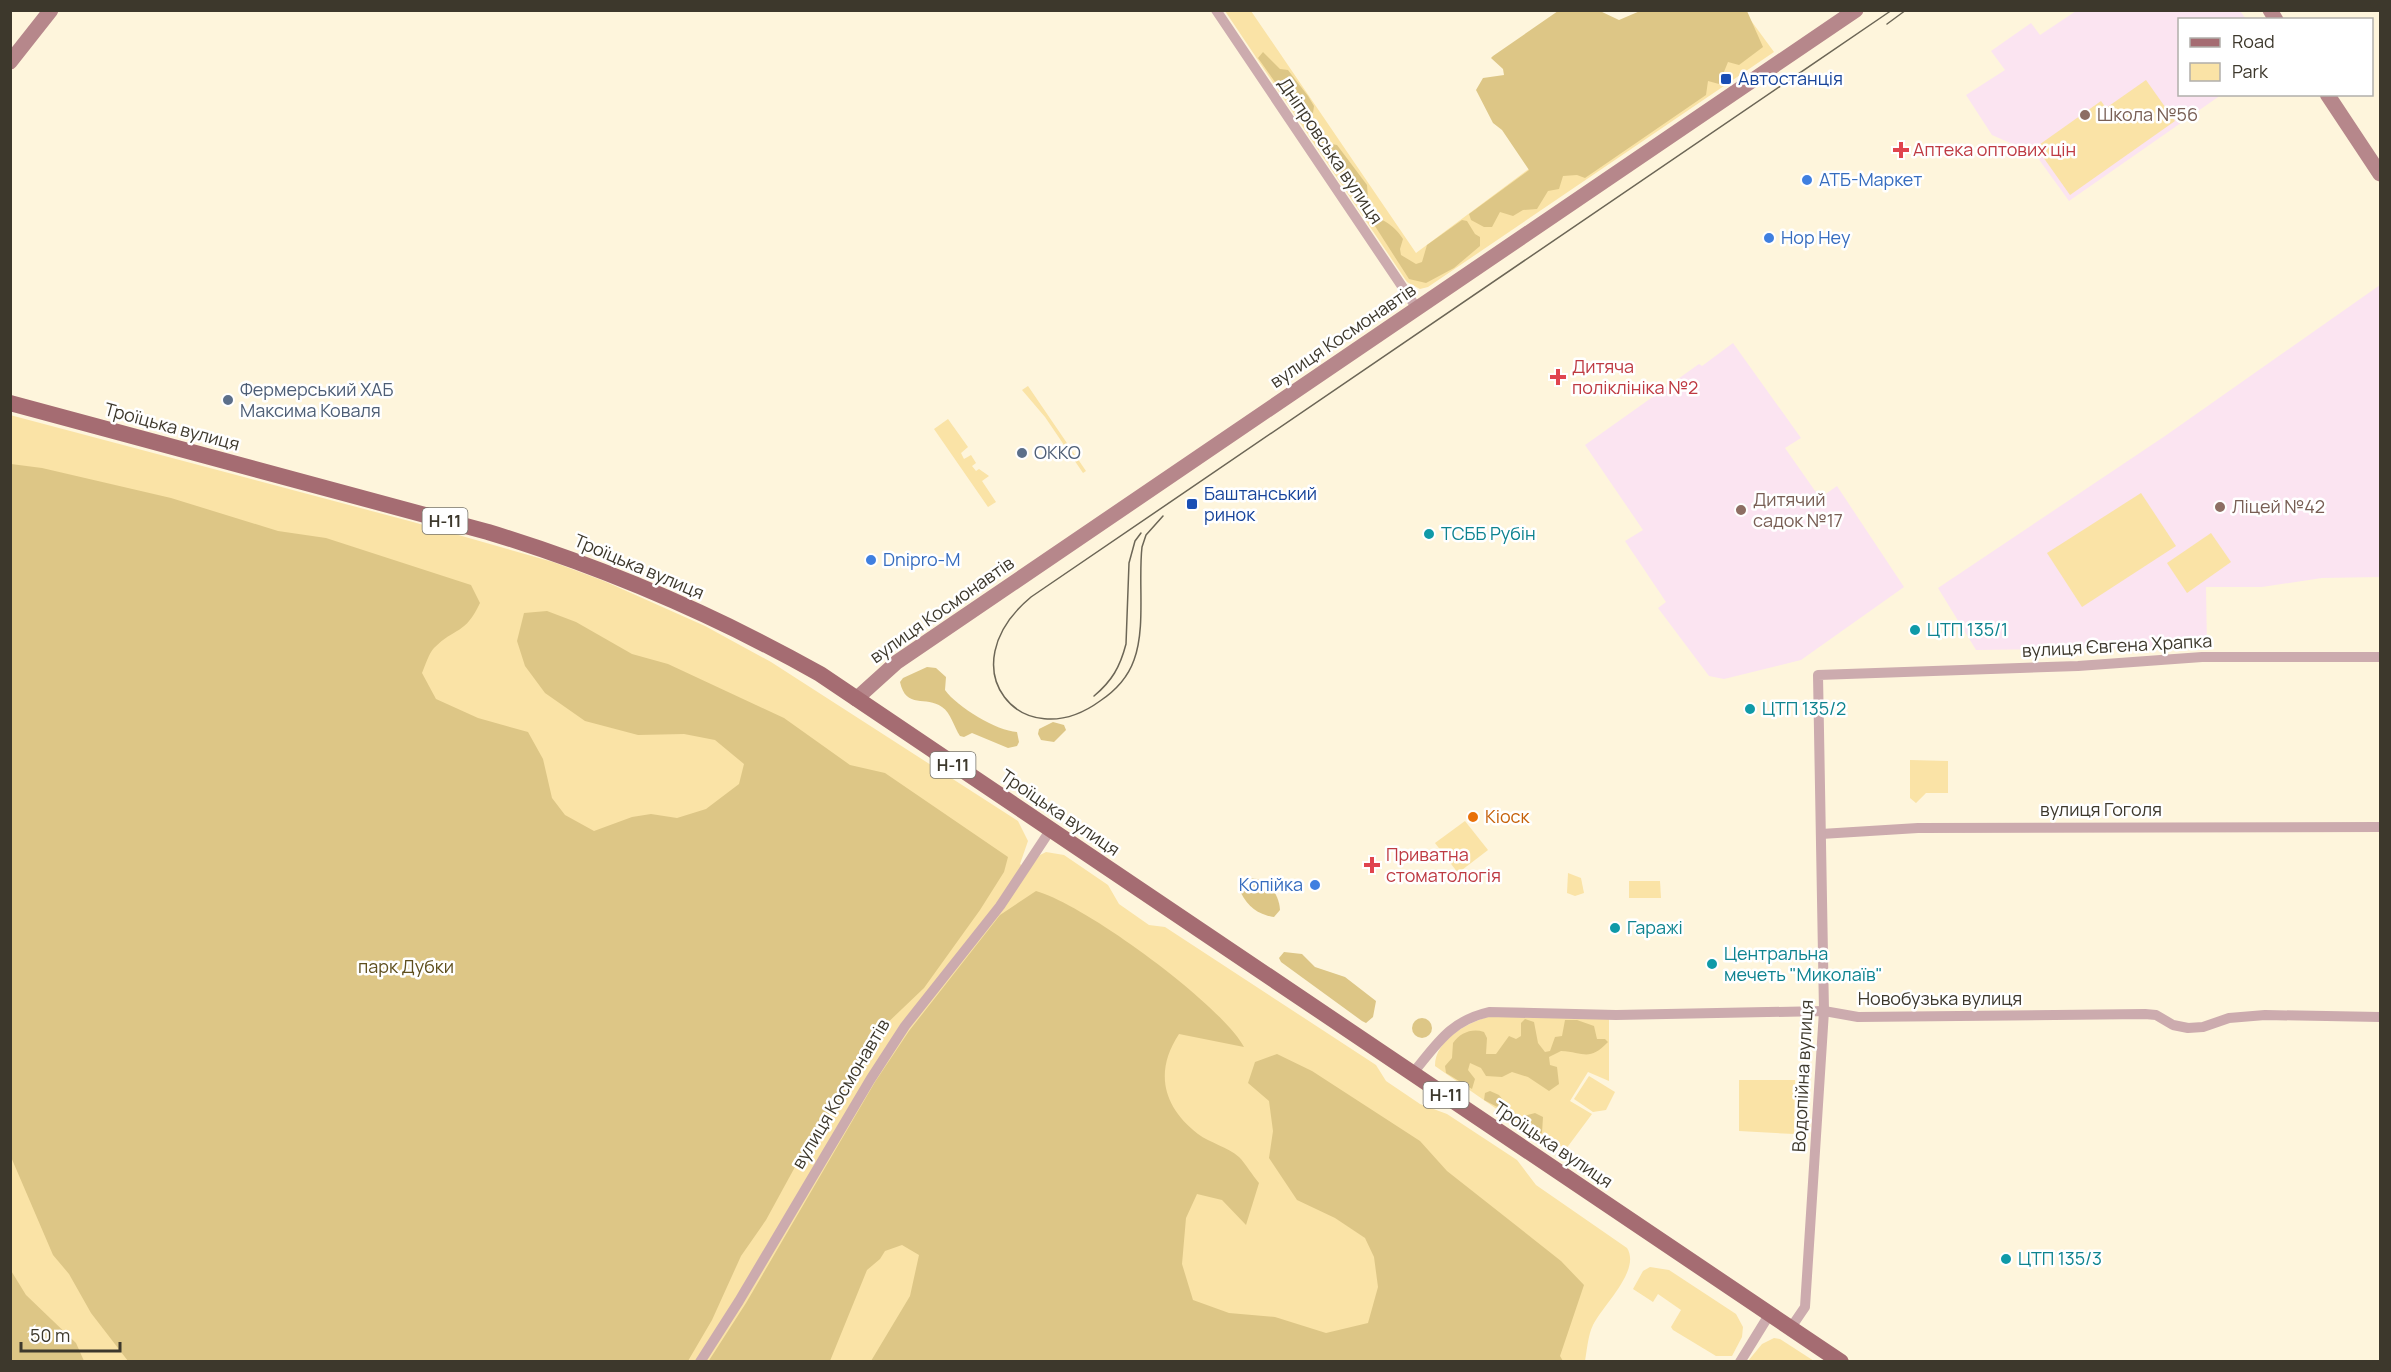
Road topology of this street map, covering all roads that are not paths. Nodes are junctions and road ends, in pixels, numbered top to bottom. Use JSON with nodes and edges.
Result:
{"nodes":[{"id":1,"x":51,"y":10,"type":"edge"},
{"id":2,"x":1216,"y":10,"type":"edge"},
{"id":3,"x":1856,"y":10,"type":"edge"},
{"id":4,"x":10,"y":62,"type":"edge"},
{"id":5,"x":2328,"y":96,"type":"edge"},
{"id":6,"x":2380,"y":174,"type":"edge"},
{"id":7,"x":1418,"y":310,"type":"junction"},
{"id":8,"x":10,"y":403,"type":"edge"},
{"id":9,"x":2380,"y":657,"type":"edge"},
{"id":10,"x":1818,"y":675,"type":"joint"},
{"id":11,"x":856,"y":699,"type":"junction"},
{"id":12,"x":2380,"y":827,"type":"edge"},
{"id":13,"x":1051,"y":829,"type":"junction"},
{"id":14,"x":1821,"y":834,"type":"junction"},
{"id":15,"x":1824,"y":1011,"type":"junction"},
{"id":16,"x":2380,"y":1017,"type":"edge"},
{"id":17,"x":1413,"y":1073,"type":"junction"},
{"id":18,"x":1769,"y":1315,"type":"junction"},
{"id":19,"x":1790,"y":1329,"type":"junction"},
{"id":20,"x":1841,"y":1361,"type":"edge"},
{"id":21,"x":700,"y":1362,"type":"edge"},
{"id":22,"x":1740,"y":1362,"type":"edge"}],
"edges":[{"from":1,"to":4,"type":"main road"},
{"from":2,"to":7,"type":"street","name":"Дніпровська вулиця"},
{"from":3,"to":7,"type":"main road","name":"вулиця Космонавтів"},
{"from":5,"to":6,"type":"main road"},
{"from":7,"to":11,"type":"main road","name":"вулиця Космонавтів"},
{"from":8,"to":11,"type":"main road","name":"Троїцька вулиця","number":"Н-11"},
{"from":9,"to":10,"type":"street","name":"вулиця Євгена Храпка"},
{"from":10,"to":14,"type":"street","name":"Водопійна вулиця"},
{"from":11,"to":13,"type":"main road","name":"Троїцька вулиця","number":"Н-11"},
{"from":12,"to":14,"type":"street","name":"вулиця Гоголя"},
{"from":13,"to":17,"type":"main road","name":"Троїцька вулиця","number":"Н-11"},
{"from":13,"to":21,"type":"street","name":"вулиця Космонавтів"},
{"from":14,"to":15,"type":"street","name":"Водопійна вулиця"},
{"from":15,"to":16,"type":"street","name":"Новобузька вулиця"},
{"from":15,"to":17,"type":"street","name":"Новобузька вулиця"},
{"from":15,"to":19,"type":"street","name":"Водопійна вулиця"},
{"from":17,"to":18,"type":"main road","name":"Троїцька вулиця","number":"Н-11"},
{"from":18,"to":19,"type":"main road","name":"Троїцька вулиця","number":"Н-11"},
{"from":18,"to":22,"type":"street"},
{"from":19,"to":20,"type":"main road","name":"Троїцька вулиця","number":"Н-11"}]}
